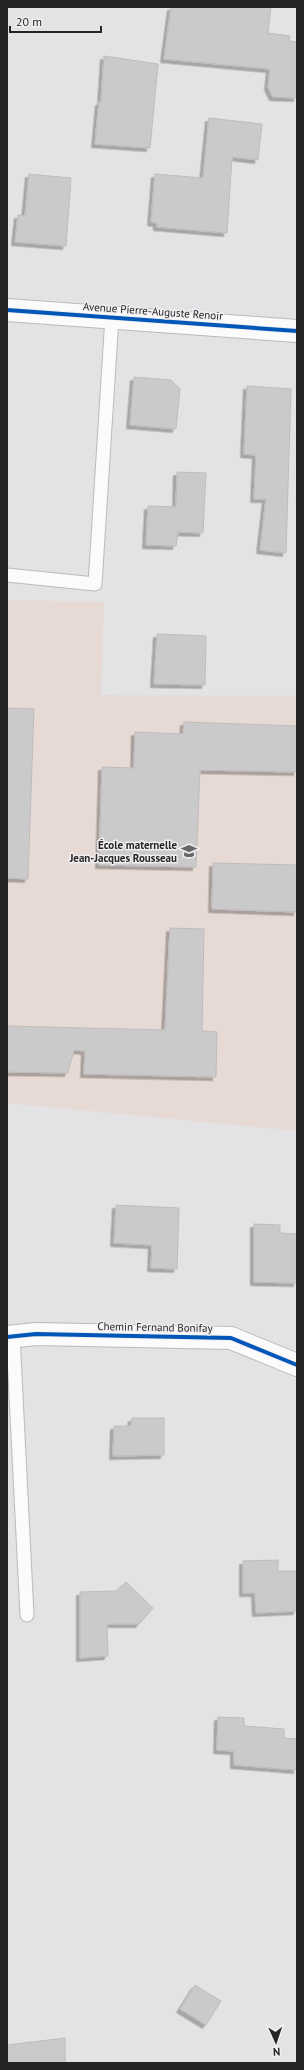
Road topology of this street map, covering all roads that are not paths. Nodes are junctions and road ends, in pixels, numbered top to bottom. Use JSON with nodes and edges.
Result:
{"nodes":[{"id":1,"x":7,"y":310,"type":"edge"},
{"id":2,"x":112,"y":317,"type":"junction"},
{"id":3,"x":297,"y":331,"type":"edge"},
{"id":4,"x":7,"y":574,"type":"edge"},
{"id":5,"x":10,"y":1337,"type":"edge"},
{"id":6,"x":297,"y":1364,"type":"edge"},
{"id":7,"x":27,"y":1615,"type":"dead end"}],
"edges":[{"from":1,"to":2,"type":"main road","name":"Avenue Pierre-Auguste Renoir"},
{"from":2,"to":3,"type":"main road","name":"Avenue Pierre-Auguste Renoir"},
{"from":2,"to":4,"type":"lane"},
{"from":5,"to":6,"type":"main road","name":"Chemin Fernand Bonifay"},
{"from":5,"to":7,"type":"lane"}]}
